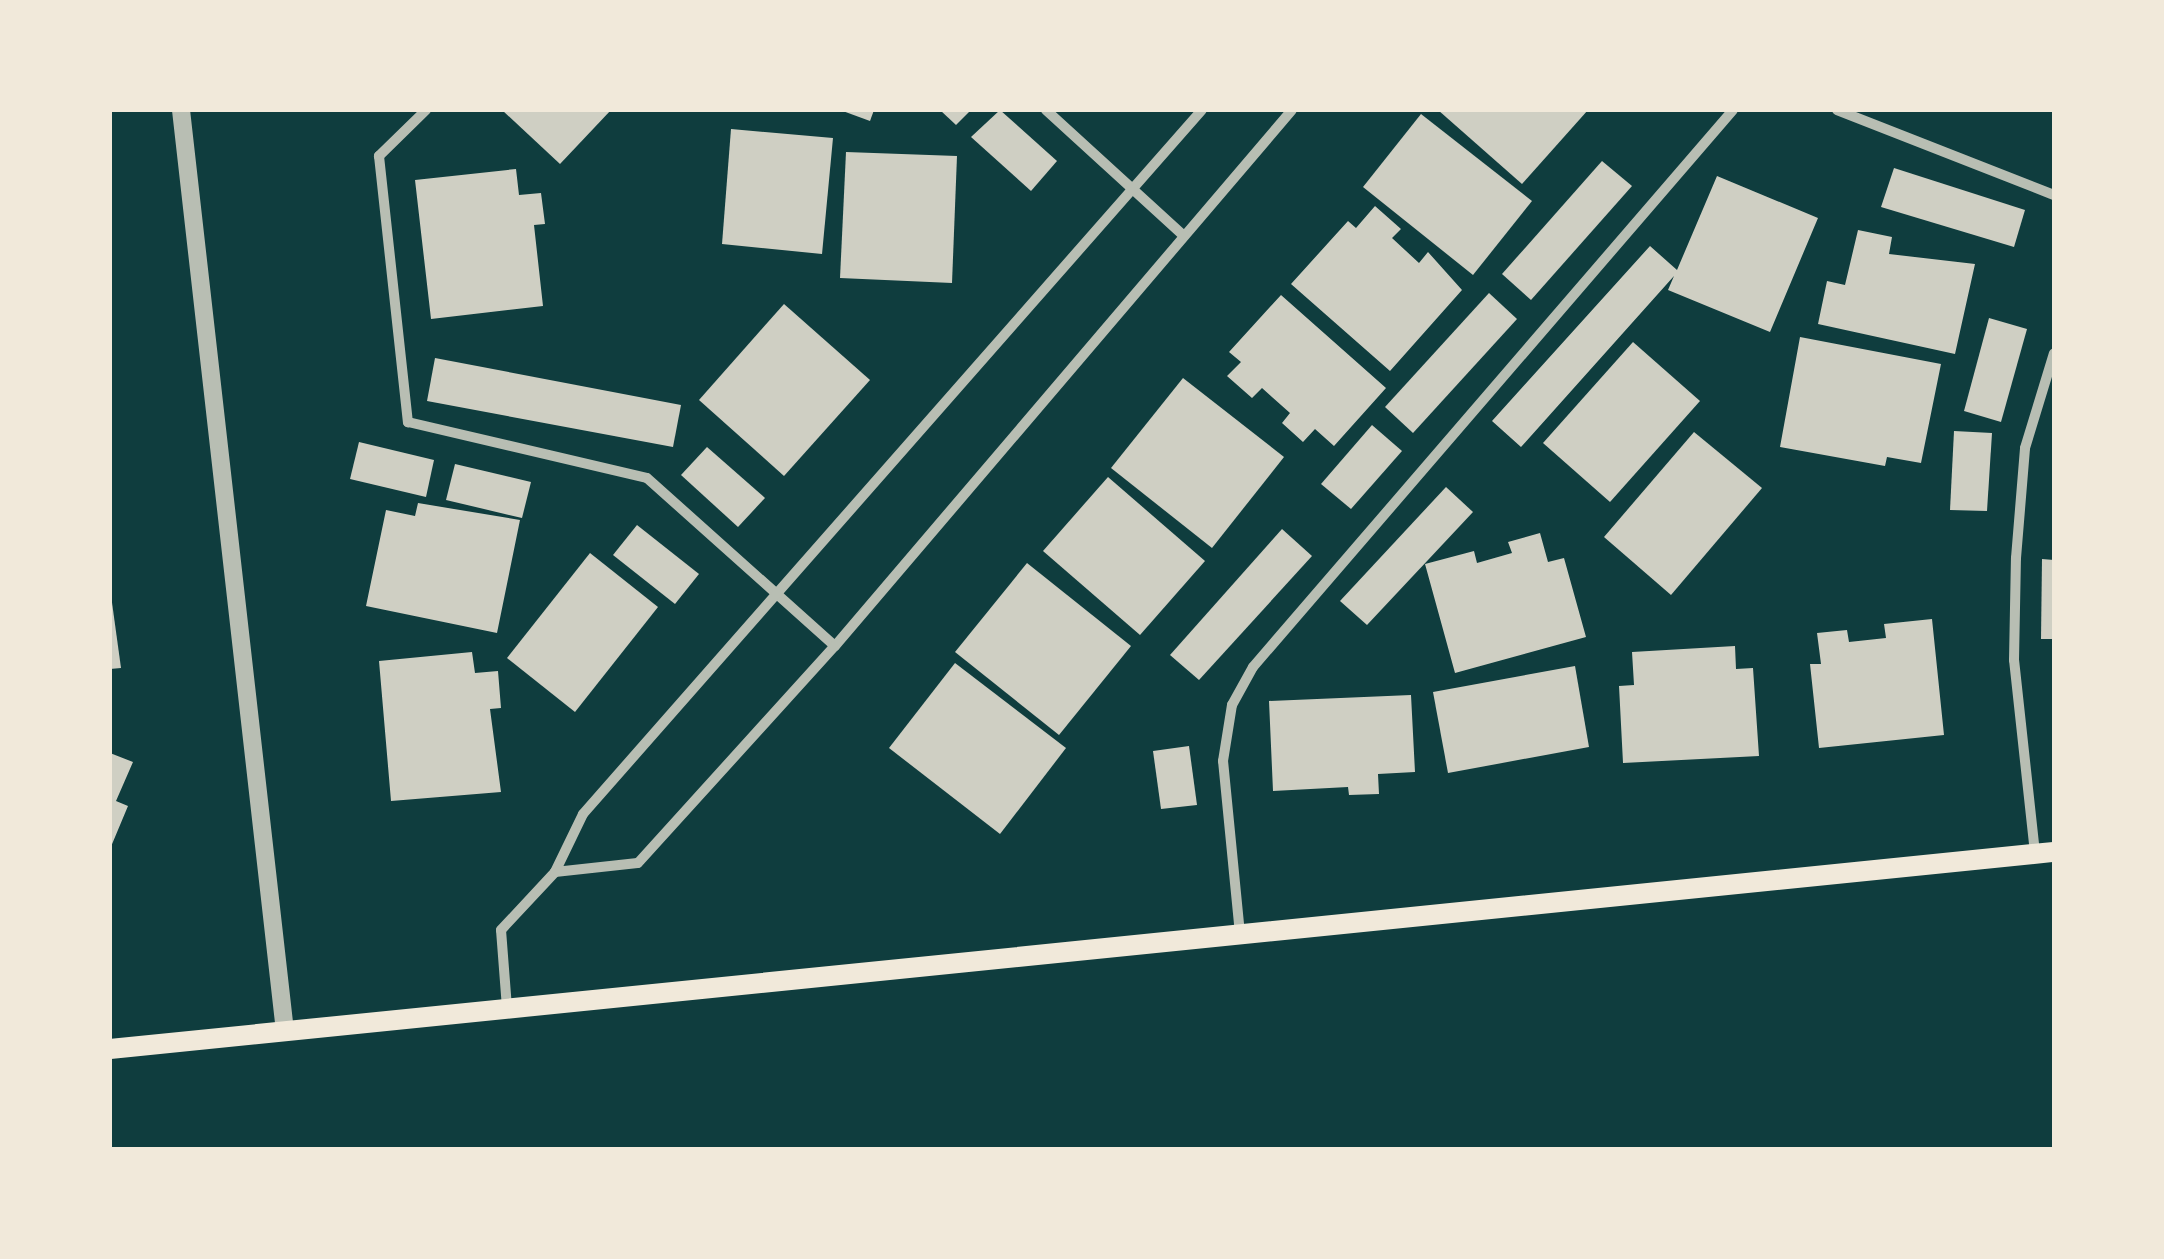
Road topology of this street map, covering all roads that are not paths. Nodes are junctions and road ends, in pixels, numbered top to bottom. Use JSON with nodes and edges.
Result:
{"nodes":[{"id":1,"x":181,"y":110,"type":"edge"},
{"id":2,"x":426,"y":110,"type":"edge"},
{"id":3,"x":1046,"y":110,"type":"edge"},
{"id":4,"x":1202,"y":110,"type":"edge"},
{"id":5,"x":1292,"y":110,"type":"edge"},
{"id":6,"x":1732,"y":110,"type":"edge"},
{"id":7,"x":1836,"y":110,"type":"edge"},
{"id":8,"x":1134,"y":190,"type":"junction"},
{"id":9,"x":2054,"y":195,"type":"edge"},
{"id":10,"x":1183,"y":235,"type":"junction"},
{"id":11,"x":2054,"y":353,"type":"edge"},
{"id":12,"x":776,"y":593,"type":"junction"},
{"id":13,"x":835,"y":646,"type":"junction"},
{"id":14,"x":2044,"y":853,"type":"edge"},
{"id":15,"x":555,"y":872,"type":"junction"},
{"id":16,"x":1240,"y":935,"type":"junction"},
{"id":17,"x":507,"y":1010,"type":"junction"},
{"id":18,"x":285,"y":1031,"type":"junction"},
{"id":19,"x":110,"y":1049,"type":"edge"}],
"edges":[{"from":1,"to":18,"type":"street"},
{"from":2,"to":12,"type":"street"},
{"from":3,"to":8,"type":"street"},
{"from":4,"to":8,"type":"street"},
{"from":5,"to":10,"type":"street"},
{"from":6,"to":16,"type":"street"},
{"from":7,"to":9,"type":"street"},
{"from":8,"to":10,"type":"street"},
{"from":8,"to":12,"type":"street"},
{"from":10,"to":13,"type":"street"},
{"from":11,"to":14,"type":"street"},
{"from":12,"to":13,"type":"street"},
{"from":12,"to":15,"type":"street"},
{"from":13,"to":15,"type":"street"},
{"from":14,"to":16,"type":"main road"},
{"from":15,"to":17,"type":"street"},
{"from":16,"to":17,"type":"main road"},
{"from":17,"to":18,"type":"main road"},
{"from":18,"to":19,"type":"main road"}]}
